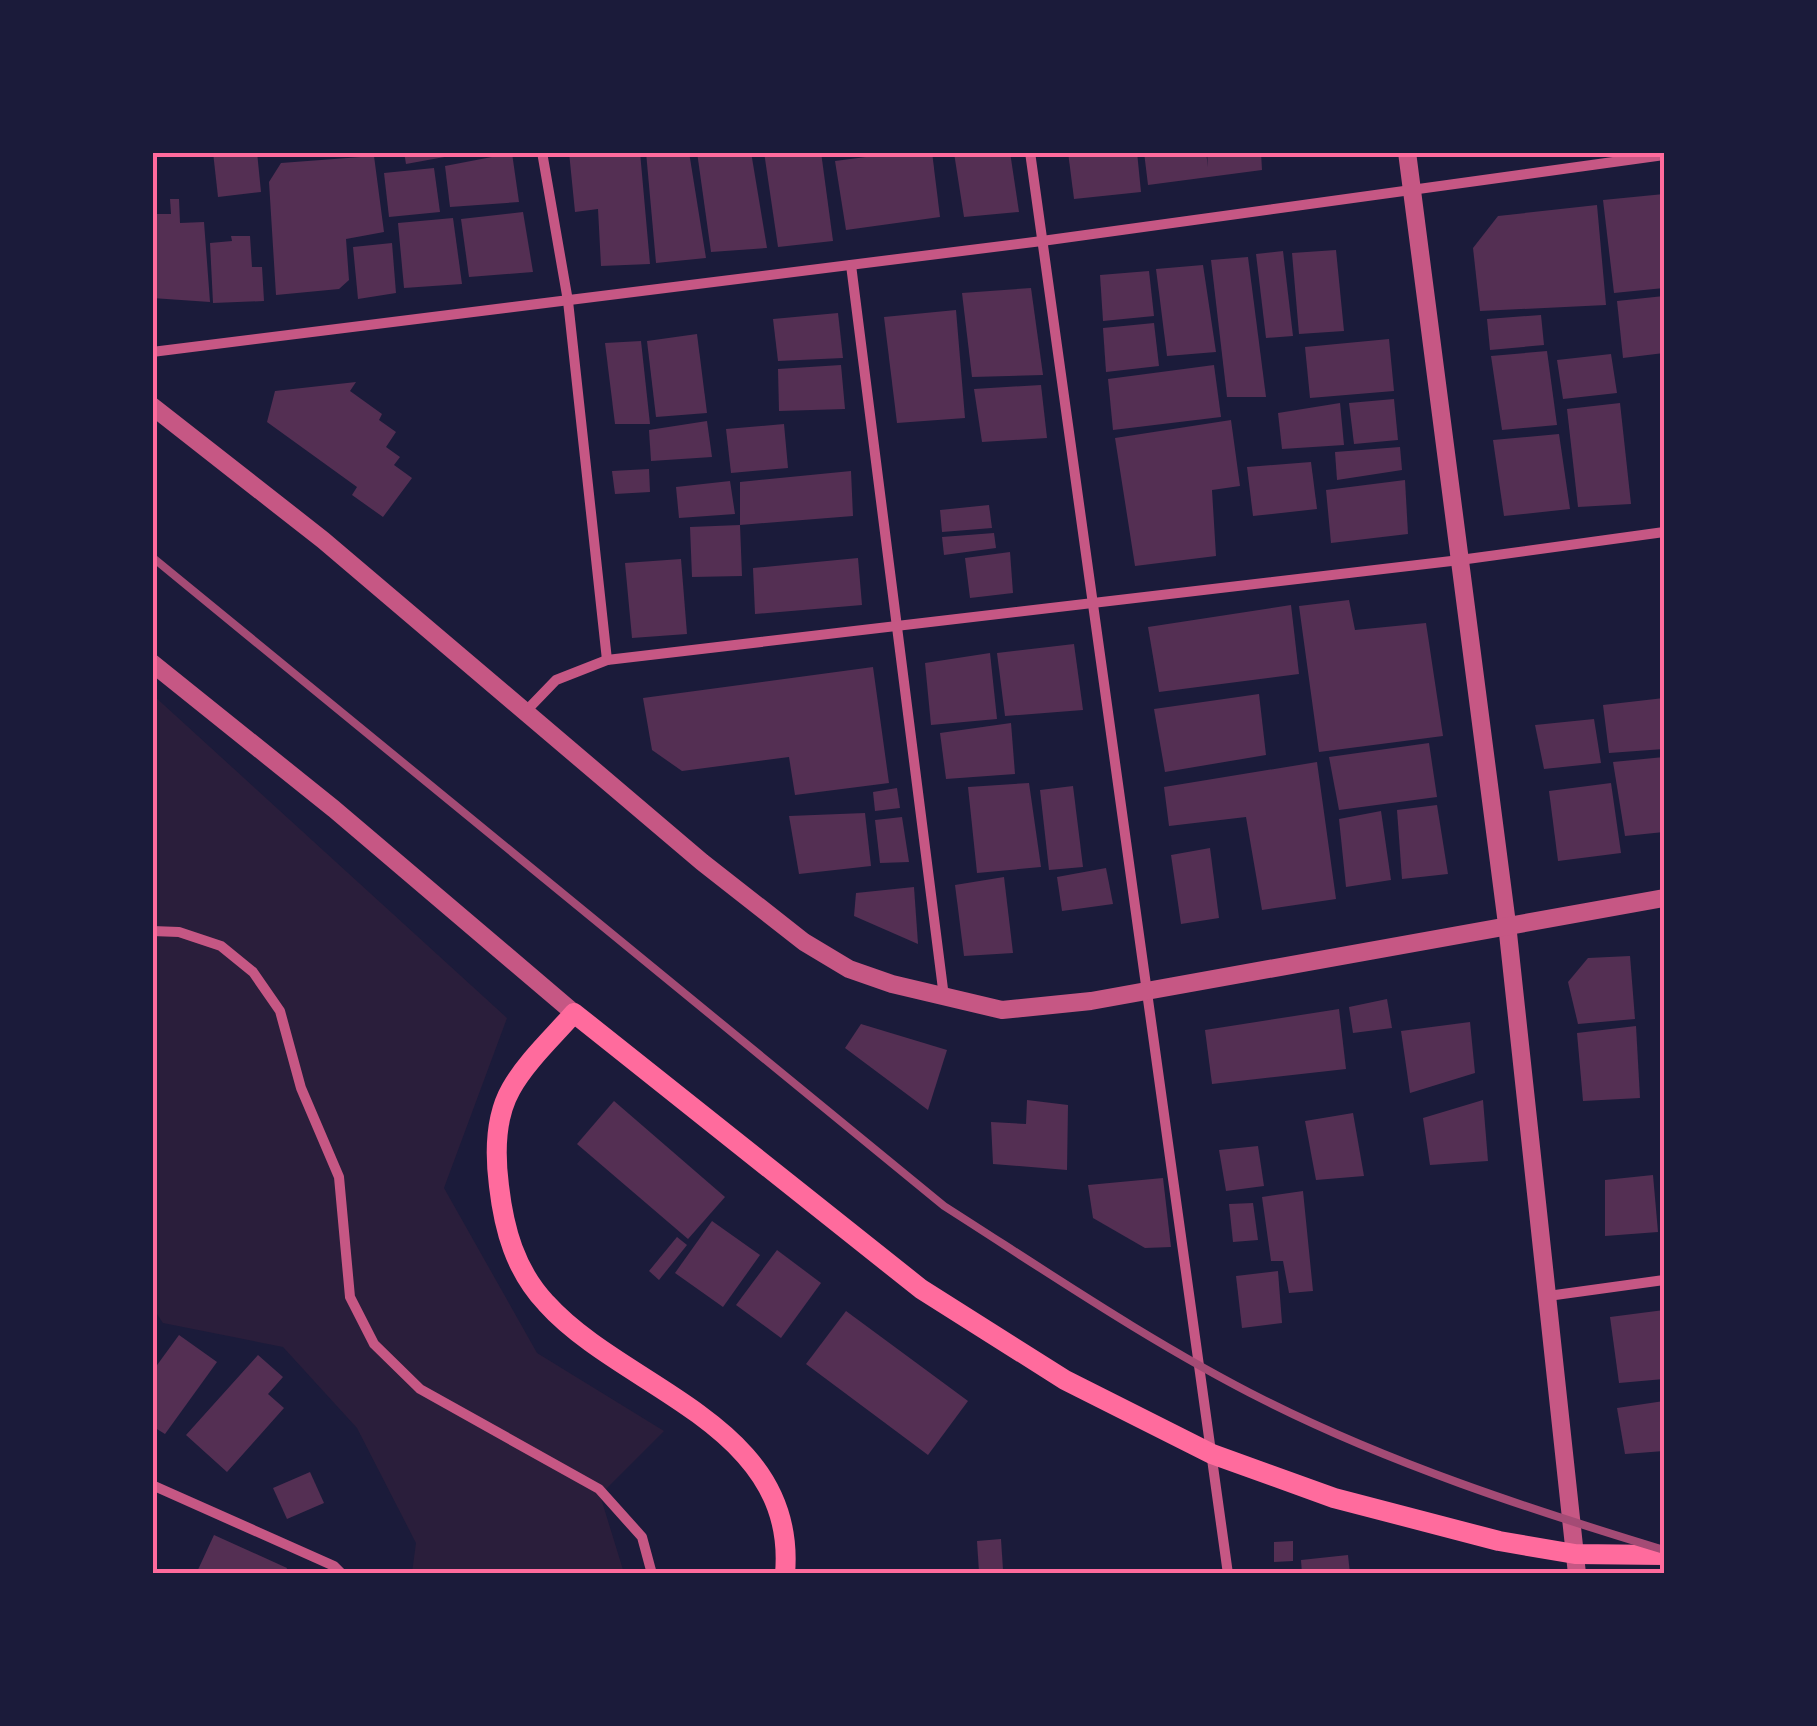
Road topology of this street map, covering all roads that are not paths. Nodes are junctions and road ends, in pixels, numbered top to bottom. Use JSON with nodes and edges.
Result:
{"nodes":[{"id":1,"x":542,"y":152,"type":"edge"},
{"id":2,"x":1030,"y":152,"type":"edge"},
{"id":3,"x":1407,"y":152,"type":"edge"},
{"id":4,"x":1664,"y":155,"type":"edge"},
{"id":5,"x":1414,"y":192,"type":"junction"},
{"id":6,"x":1042,"y":241,"type":"junction"},
{"id":7,"x":851,"y":265,"type":"junction"},
{"id":8,"x":568,"y":301,"type":"junction"},
{"id":9,"x":152,"y":352,"type":"edge"},
{"id":10,"x":152,"y":406,"type":"edge"},
{"id":11,"x":1664,"y":532,"type":"edge"},
{"id":12,"x":1460,"y":560,"type":"junction"},
{"id":13,"x":1092,"y":603,"type":"junction"},
{"id":14,"x":897,"y":626,"type":"junction"},
{"id":15,"x":607,"y":660,"type":"junction"},
{"id":16,"x":152,"y":664,"type":"edge"},
{"id":17,"x":528,"y":709,"type":"junction"},
{"id":18,"x":1664,"y":898,"type":"edge"},
{"id":19,"x":1507,"y":924,"type":"junction"},
{"id":20,"x":152,"y":932,"type":"edge"},
{"id":21,"x":1145,"y":989,"type":"junction"},
{"id":22,"x":944,"y":997,"type":"junction"},
{"id":23,"x":574,"y":1013,"type":"junction"},
{"id":24,"x":1664,"y":1280,"type":"edge"},
{"id":25,"x":1548,"y":1296,"type":"junction"},
{"id":26,"x":1212,"y":1454,"type":"junction"},
{"id":27,"x":152,"y":1485,"type":"edge"},
{"id":28,"x":1664,"y":1556,"type":"edge"},
{"id":29,"x":1576,"y":1564,"type":"edge"},
{"id":30,"x":342,"y":1574,"type":"edge"},
{"id":31,"x":652,"y":1574,"type":"edge"},
{"id":32,"x":785,"y":1574,"type":"edge"},
{"id":33,"x":1228,"y":1574,"type":"edge"}],
"edges":[{"from":1,"to":8,"type":"street"},
{"from":2,"to":6,"type":"street"},
{"from":3,"to":5,"type":"street"},
{"from":4,"to":5,"type":"street"},
{"from":5,"to":6,"type":"street"},
{"from":5,"to":12,"type":"street"},
{"from":6,"to":7,"type":"street"},
{"from":6,"to":13,"type":"street"},
{"from":7,"to":8,"type":"street"},
{"from":7,"to":14,"type":"street"},
{"from":8,"to":9,"type":"street"},
{"from":8,"to":15,"type":"street"},
{"from":10,"to":17,"type":"street"},
{"from":11,"to":12,"type":"street"},
{"from":12,"to":13,"type":"street"},
{"from":12,"to":19,"type":"street"},
{"from":13,"to":14,"type":"street"},
{"from":13,"to":21,"type":"street"},
{"from":14,"to":15,"type":"street"},
{"from":14,"to":22,"type":"street"},
{"from":15,"to":17,"type":"street"},
{"from":16,"to":23,"type":"street"},
{"from":17,"to":22,"type":"street"},
{"from":18,"to":19,"type":"street"},
{"from":19,"to":21,"type":"street"},
{"from":19,"to":25,"type":"street"},
{"from":20,"to":31,"type":"street"},
{"from":21,"to":22,"type":"street"},
{"from":21,"to":26,"type":"street"},
{"from":23,"to":26,"type":"main road"},
{"from":23,"to":32,"type":"main road"},
{"from":24,"to":25,"type":"street"},
{"from":25,"to":29,"type":"street"},
{"from":26,"to":29,"type":"main road"},
{"from":26,"to":33,"type":"street"},
{"from":27,"to":30,"type":"street"},
{"from":28,"to":29,"type":"main road"}]}
